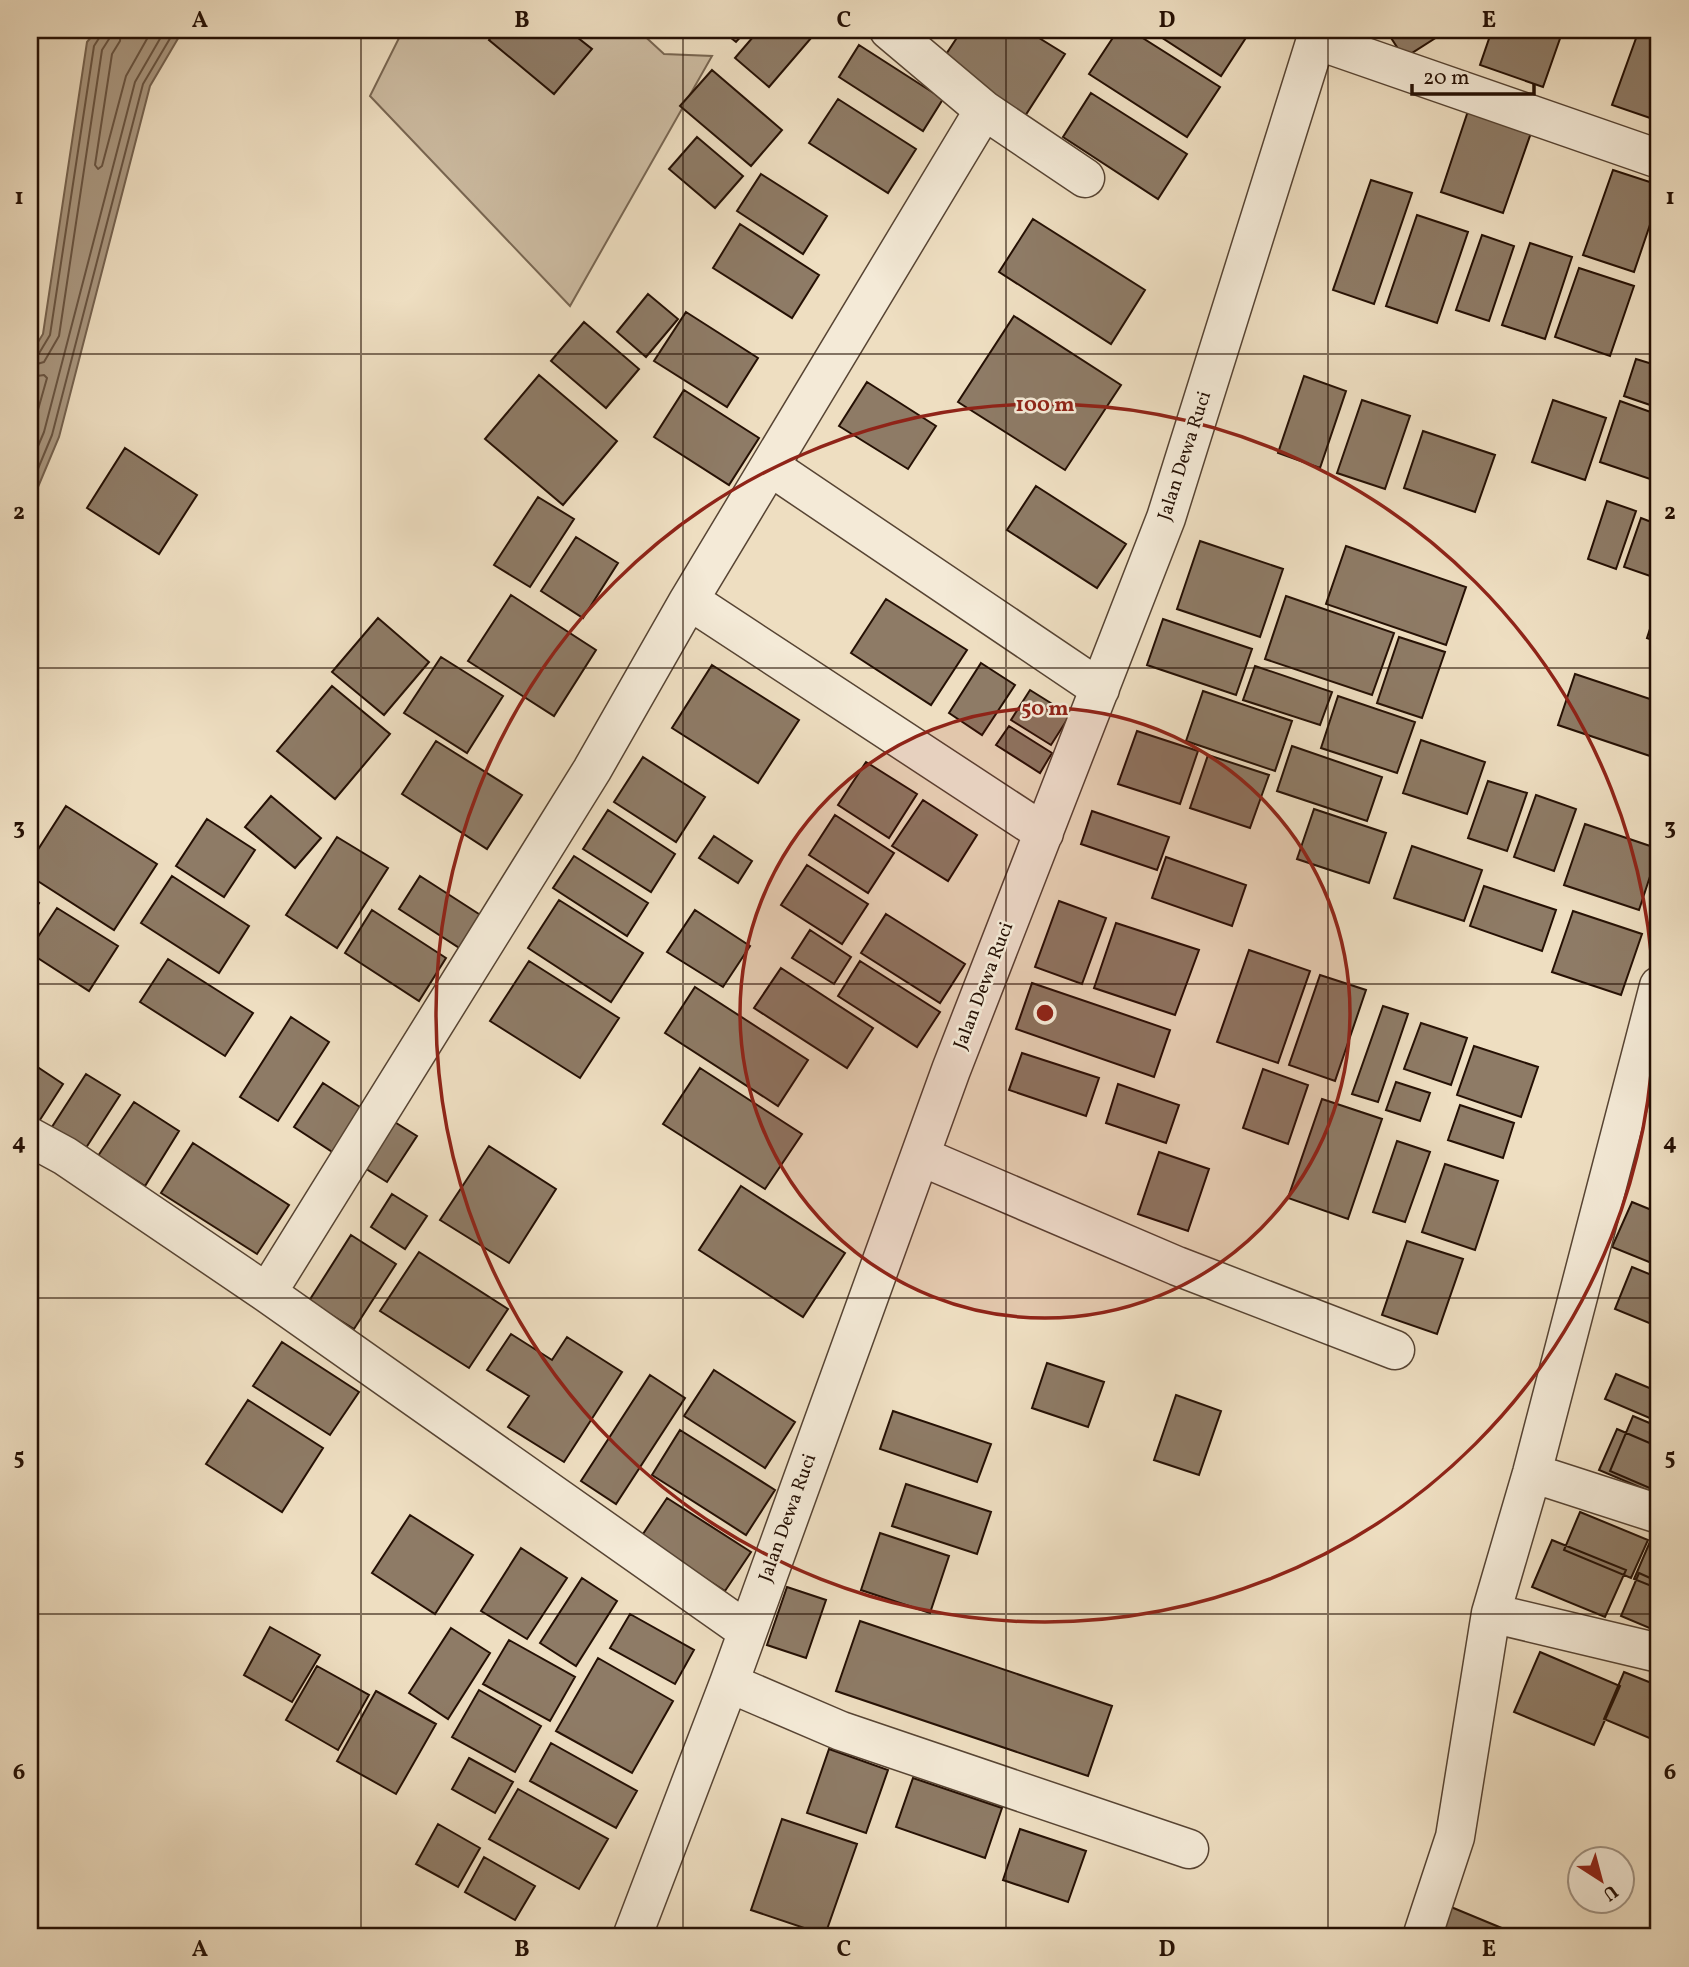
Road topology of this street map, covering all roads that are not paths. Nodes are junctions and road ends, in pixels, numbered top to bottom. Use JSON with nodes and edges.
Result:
{"nodes":[{"id":1,"x":889,"y":30,"type":"edge"},
{"id":2,"x":1318,"y":35,"type":"edge"},
{"id":3,"x":984,"y":110,"type":"junction"},
{"id":4,"x":1659,"y":159,"type":"edge"},
{"id":5,"x":1085,"y":178,"type":"dead end"},
{"id":6,"x":771,"y":467,"type":"junction"},
{"id":7,"x":690,"y":600,"type":"junction"},
{"id":8,"x":1100,"y":689,"type":"junction"},
{"id":9,"x":1044,"y":833,"type":"junction"},
{"id":10,"x":1659,"y":986,"type":"edge"},
{"id":11,"x":30,"y":1137,"type":"edge"},
{"id":12,"x":920,"y":1156,"type":"junction"},
{"id":13,"x":267,"y":1293,"type":"junction"},
{"id":14,"x":1395,"y":1350,"type":"dead end"},
{"id":15,"x":1532,"y":1472,"type":"junction"},
{"id":16,"x":1659,"y":1514,"type":"edge"},
{"id":17,"x":1491,"y":1613,"type":"junction"},
{"id":18,"x":747,"y":1631,"type":"junction"},
{"id":19,"x":1659,"y":1653,"type":"edge"},
{"id":20,"x":729,"y":1683,"type":"junction"},
{"id":21,"x":1189,"y":1849,"type":"dead end"},
{"id":22,"x":632,"y":1937,"type":"edge"},
{"id":23,"x":1422,"y":1937,"type":"edge"}],
"edges":[{"from":1,"to":3,"type":"street"},
{"from":2,"to":4,"type":"street"},
{"from":2,"to":8,"type":"street","name":"Jalan Dewa Ruci"},
{"from":3,"to":5,"type":"street"},
{"from":3,"to":6,"type":"street"},
{"from":6,"to":7,"type":"street"},
{"from":6,"to":8,"type":"street"},
{"from":7,"to":9,"type":"street"},
{"from":7,"to":13,"type":"street"},
{"from":8,"to":9,"type":"street","name":"Jalan Dewa Ruci"},
{"from":9,"to":12,"type":"street","name":"Jalan Dewa Ruci"},
{"from":10,"to":15,"type":"street"},
{"from":11,"to":13,"type":"street"},
{"from":12,"to":14,"type":"street"},
{"from":12,"to":18,"type":"street","name":"Jalan Dewa Ruci"},
{"from":13,"to":18,"type":"street"},
{"from":15,"to":16,"type":"street"},
{"from":15,"to":17,"type":"street"},
{"from":17,"to":19,"type":"street"},
{"from":17,"to":23,"type":"street"},
{"from":18,"to":20,"type":"street","name":"Jalan Dewa Ruci"},
{"from":20,"to":21,"type":"street"},
{"from":20,"to":22,"type":"street","name":"Jalan Dewa Ruci"}]}
